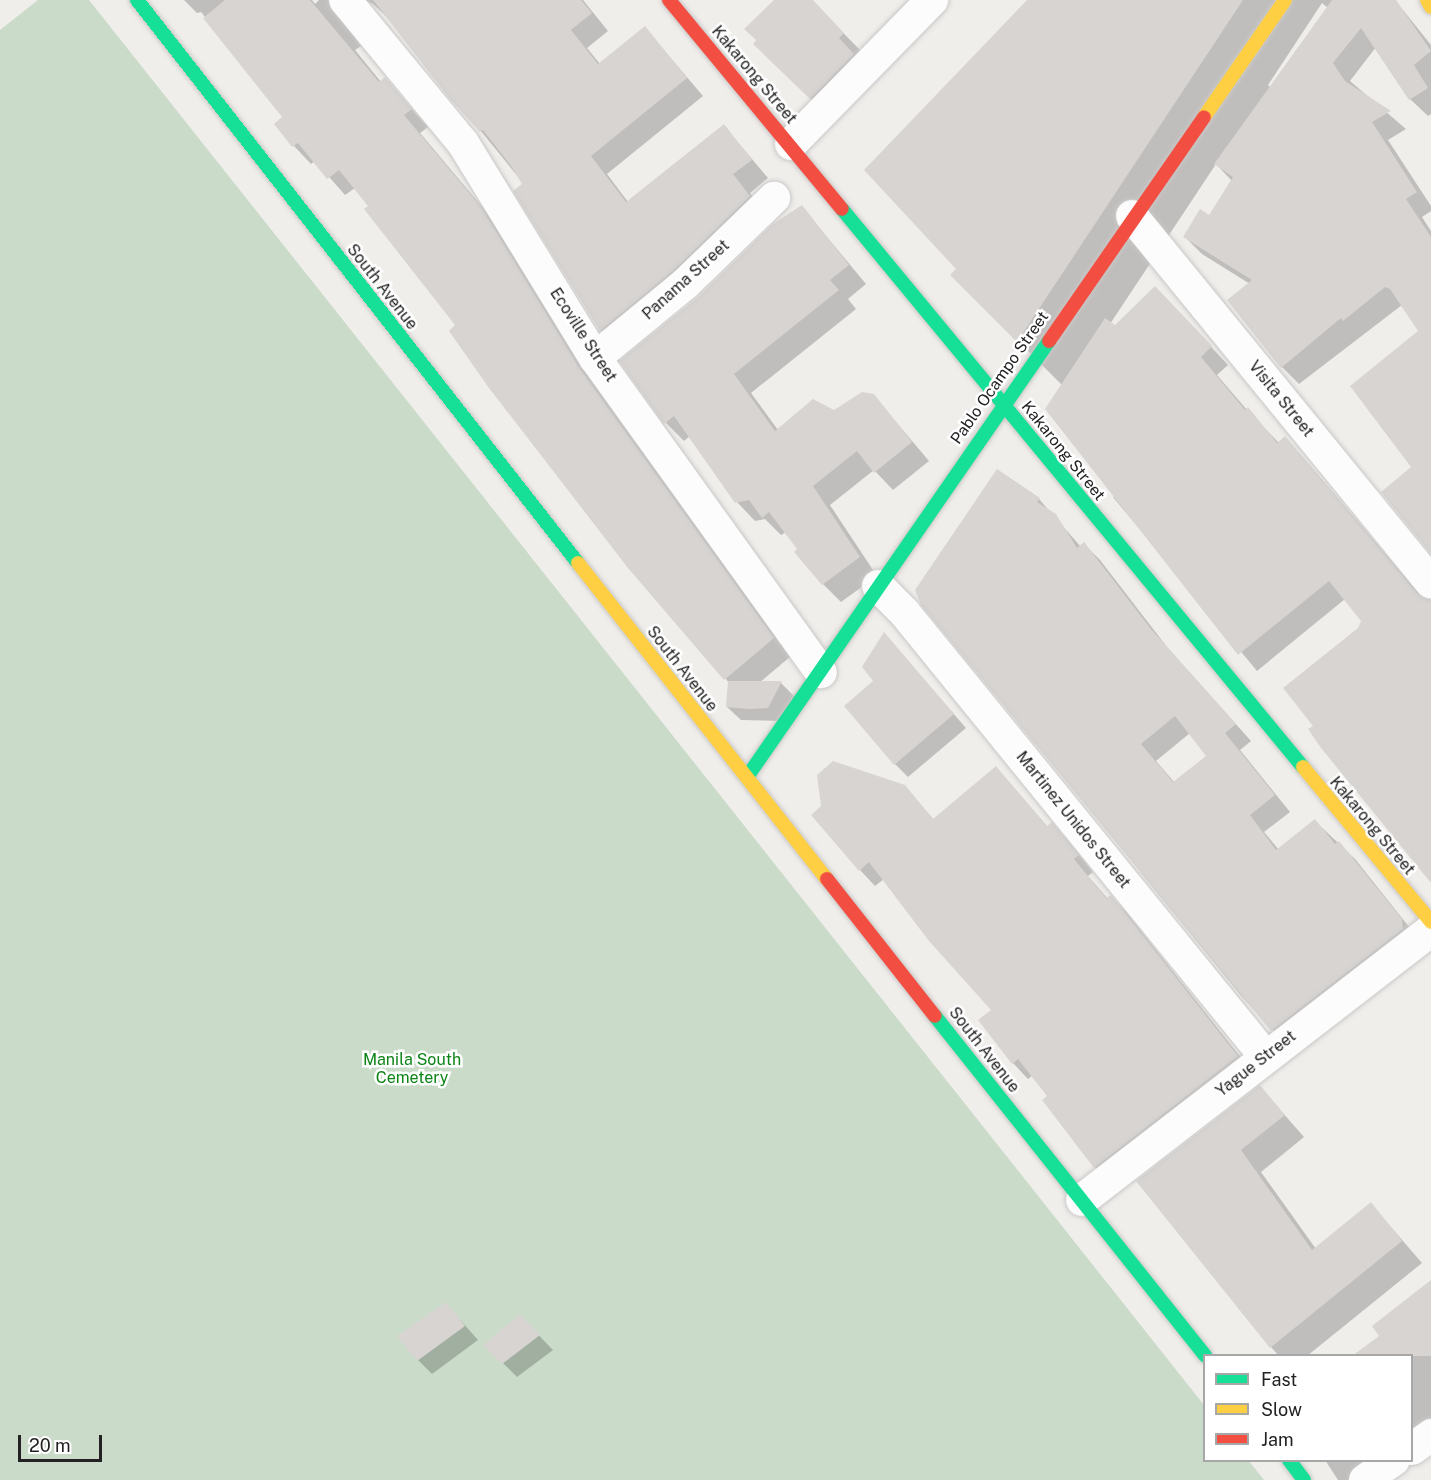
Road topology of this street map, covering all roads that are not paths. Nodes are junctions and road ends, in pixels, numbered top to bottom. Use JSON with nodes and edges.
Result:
{"nodes":[{"id":1,"x":137,"y":0,"type":"edge"},
{"id":2,"x":345,"y":0,"type":"edge"},
{"id":3,"x":669,"y":0,"type":"edge"},
{"id":4,"x":932,"y":0,"type":"edge"},
{"id":5,"x":1285,"y":0,"type":"edge"},
{"id":6,"x":1427,"y":0,"type":"edge"},
{"id":7,"x":1431,"y":7,"type":"edge"},
{"id":8,"x":790,"y":144,"type":"junction"},
{"id":9,"x":774,"y":198,"type":"dead end"},
{"id":10,"x":1132,"y":216,"type":"junction"},
{"id":11,"x":595,"y":358,"type":"junction"},
{"id":12,"x":1002,"y":403,"type":"junction"},
{"id":13,"x":1431,"y":582,"type":"edge"},
{"id":14,"x":878,"y":586,"type":"junction"},
{"id":15,"x":821,"y":672,"type":"junction"},
{"id":16,"x":747,"y":777,"type":"junction"},
{"id":17,"x":1431,"y":922,"type":"edge"},
{"id":18,"x":1431,"y":930,"type":"edge"},
{"id":19,"x":1265,"y":1056,"type":"junction"},
{"id":20,"x":1082,"y":1200,"type":"junction"},
{"id":21,"x":1203,"y":1354,"type":"edge"},
{"id":22,"x":1431,"y":1436,"type":"edge"},
{"id":23,"x":1413,"y":1448,"type":"edge"},
{"id":24,"x":1289,"y":1462,"type":"edge"},
{"id":25,"x":1392,"y":1462,"type":"edge"},
{"id":26,"x":1304,"y":1480,"type":"edge"},
{"id":27,"x":1365,"y":1480,"type":"edge"}],
"edges":[{"from":1,"to":16,"type":"main road","name":"South Avenue"},
{"from":2,"to":11,"type":"street","name":"Ecoville Street"},
{"from":3,"to":8,"type":"main road","name":"Kakarong Street"},
{"from":4,"to":8,"type":"street"},
{"from":5,"to":10,"type":"main road","name":"Pablo Ocampo Street"},
{"from":6,"to":7,"type":"main road"},
{"from":8,"to":12,"type":"main road","name":"Kakarong Street"},
{"from":9,"to":11,"type":"street","name":"Panama Street"},
{"from":10,"to":12,"type":"main road","name":"Pablo Ocampo Street"},
{"from":10,"to":13,"type":"street","name":"Visita Street"},
{"from":11,"to":15,"type":"street","name":"Ecoville Street"},
{"from":12,"to":14,"type":"main road","name":"Pablo Ocampo Street"},
{"from":12,"to":17,"type":"main road","name":"Kakarong Street"},
{"from":14,"to":15,"type":"main road","name":"Pablo Ocampo Street"},
{"from":14,"to":19,"type":"street","name":"Martinez Unidos Street"},
{"from":15,"to":16,"type":"main road","name":"Pablo Ocampo Street"},
{"from":16,"to":20,"type":"main road","name":"South Avenue"},
{"from":18,"to":19,"type":"street","name":"Yague Street"},
{"from":19,"to":20,"type":"street","name":"Yague Street"},
{"from":20,"to":21,"type":"main road","name":"South Avenue"},
{"from":22,"to":23,"type":"street"},
{"from":24,"to":26,"type":"main road"},
{"from":25,"to":27,"type":"street"}]}
